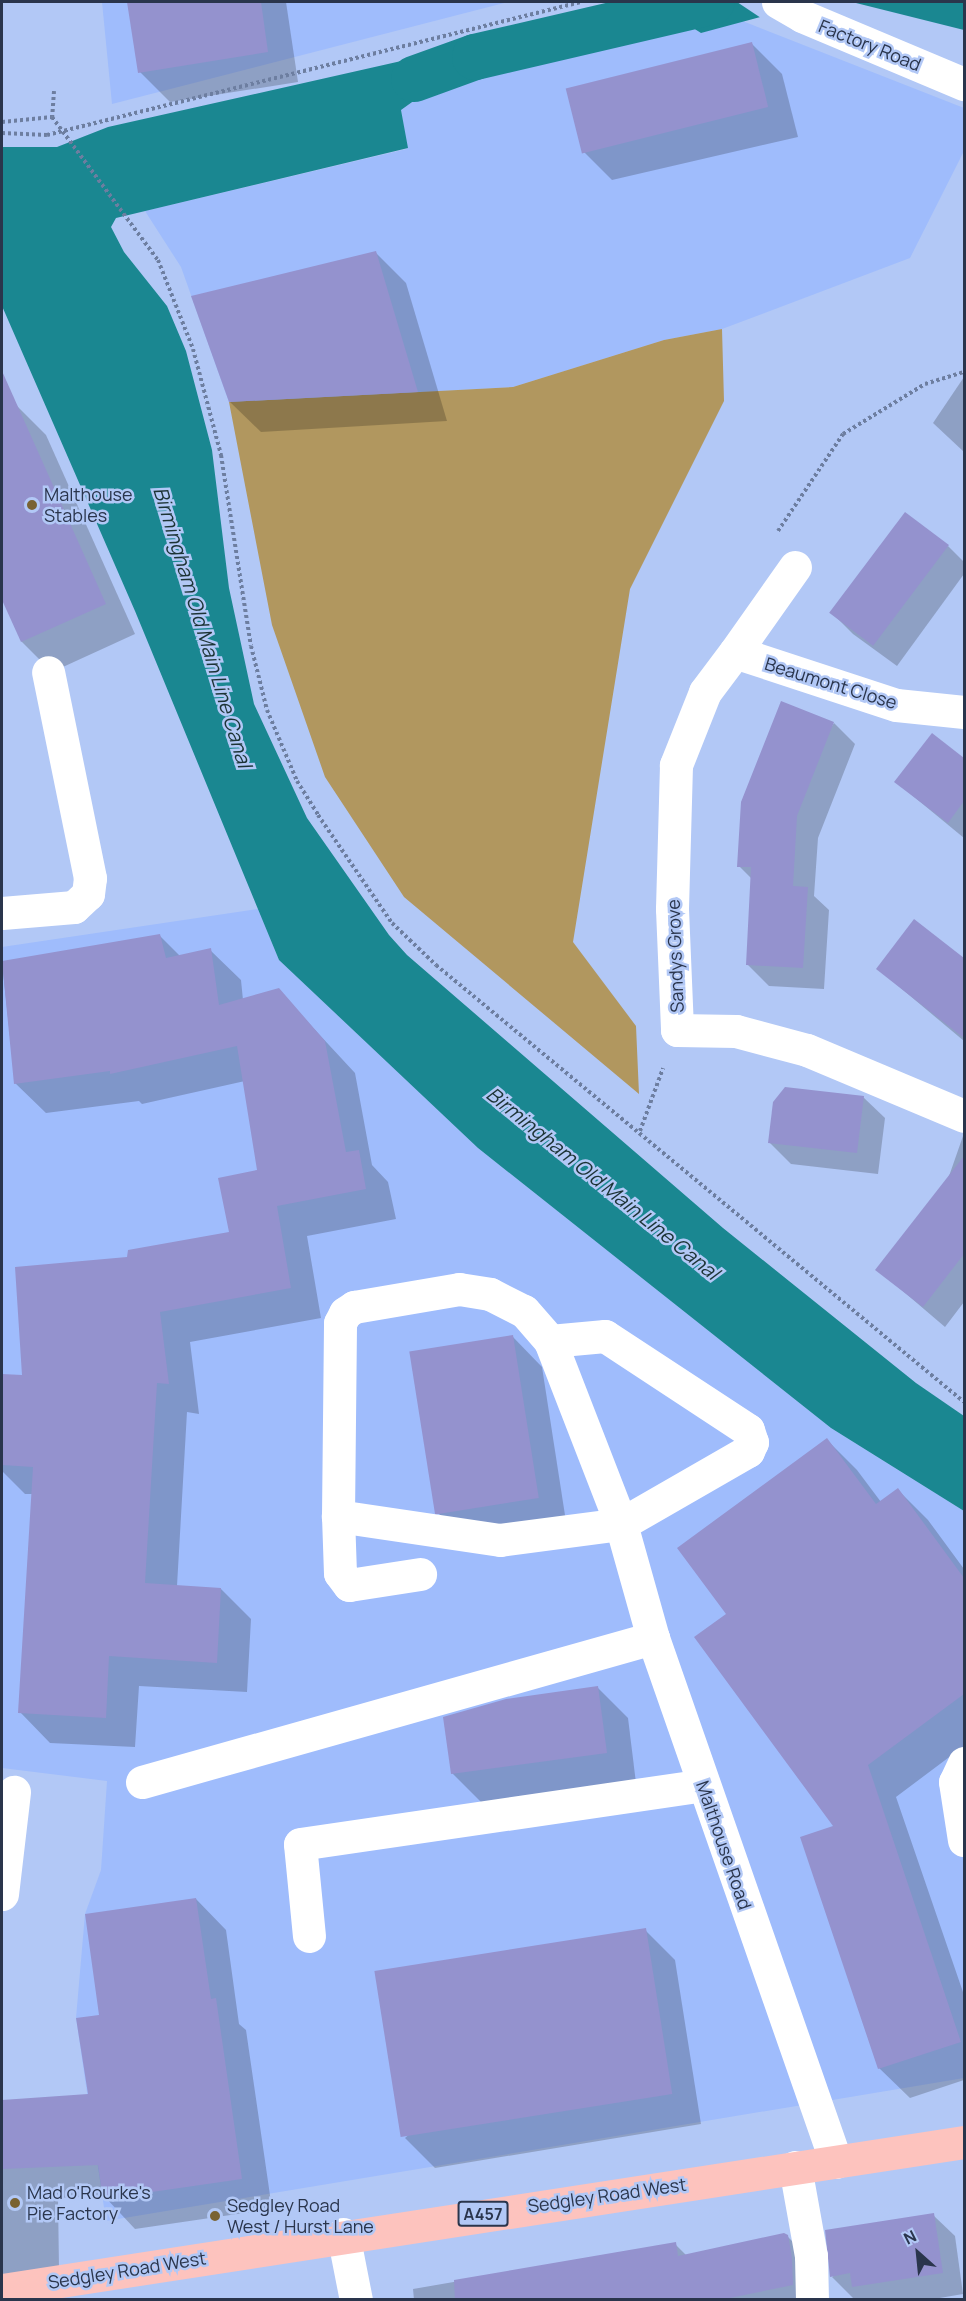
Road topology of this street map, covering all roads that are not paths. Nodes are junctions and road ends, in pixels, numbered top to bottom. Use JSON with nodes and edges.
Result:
{"nodes":[{"id":1,"x":790,"y":9,"type":"edge"},
{"id":2,"x":964,"y":84,"type":"edge"},
{"id":3,"x":795,"y":567,"type":"road end"},
{"id":4,"x":735,"y":652,"type":"junction"},
{"id":5,"x":48,"y":672,"type":"dead end"},
{"id":6,"x":964,"y":712,"type":"edge"},
{"id":7,"x":2,"y":913,"type":"edge"},
{"id":8,"x":964,"y":1116,"type":"edge"},
{"id":9,"x":550,"y":1341,"type":"junction"},
{"id":10,"x":338,"y":1516,"type":"junction"},
{"id":11,"x":621,"y":1524,"type":"junction"},
{"id":12,"x":420,"y":1574,"type":"dead end"},
{"id":13,"x":653,"y":1638,"type":"junction"},
{"id":14,"x":964,"y":1763,"type":"edge"},
{"id":15,"x":142,"y":1782,"type":"dead end"},
{"id":16,"x":702,"y":1785,"type":"junction"},
{"id":17,"x":14,"y":1792,"type":"dead end"},
{"id":18,"x":964,"y":1840,"type":"edge"},
{"id":19,"x":2,"y":1894,"type":"edge"},
{"id":20,"x":309,"y":1936,"type":"dead end"},
{"id":21,"x":964,"y":2142,"type":"edge"},
{"id":22,"x":836,"y":2162,"type":"junction"},
{"id":23,"x":795,"y":2167,"type":"junction"},
{"id":24,"x":343,"y":2234,"type":"junction"},
{"id":25,"x":2,"y":2290,"type":"edge"},
{"id":26,"x":356,"y":2300,"type":"edge"},
{"id":27,"x":812,"y":2300,"type":"edge"}],
"edges":[{"from":1,"to":2,"type":"street","name":"Factory Road"},
{"from":3,"to":4,"type":"street"},
{"from":4,"to":6,"type":"street","name":"Beaumont Close"},
{"from":4,"to":8,"type":"street","name":"Sandys Grove"},
{"from":5,"to":7,"type":"street"},
{"from":9,"to":10,"type":"street","name":"Malthouse Road"},
{"from":9,"to":11,"type":"street","name":"Malthouse Road"},
{"from":9,"to":11,"type":"street"},
{"from":10,"to":11,"type":"street"},
{"from":10,"to":12,"type":"street"},
{"from":11,"to":13,"type":"street","name":"Malthouse Road"},
{"from":13,"to":15,"type":"street"},
{"from":13,"to":16,"type":"street","name":"Malthouse Road"},
{"from":14,"to":18,"type":"street"},
{"from":16,"to":20,"type":"street"},
{"from":16,"to":22,"type":"street","name":"Malthouse Road"},
{"from":17,"to":19,"type":"street"},
{"from":21,"to":22,"type":"main road","name":"Sedgley Road West","number":"A457"},
{"from":22,"to":23,"type":"main road","name":"Sedgley Road West","number":"A457"},
{"from":23,"to":24,"type":"main road","name":"Sedgley Road West","number":"A457"},
{"from":23,"to":27,"type":"street"},
{"from":24,"to":25,"type":"main road","name":"Sedgley Road West","number":"A457"},
{"from":24,"to":26,"type":"street"}]}
